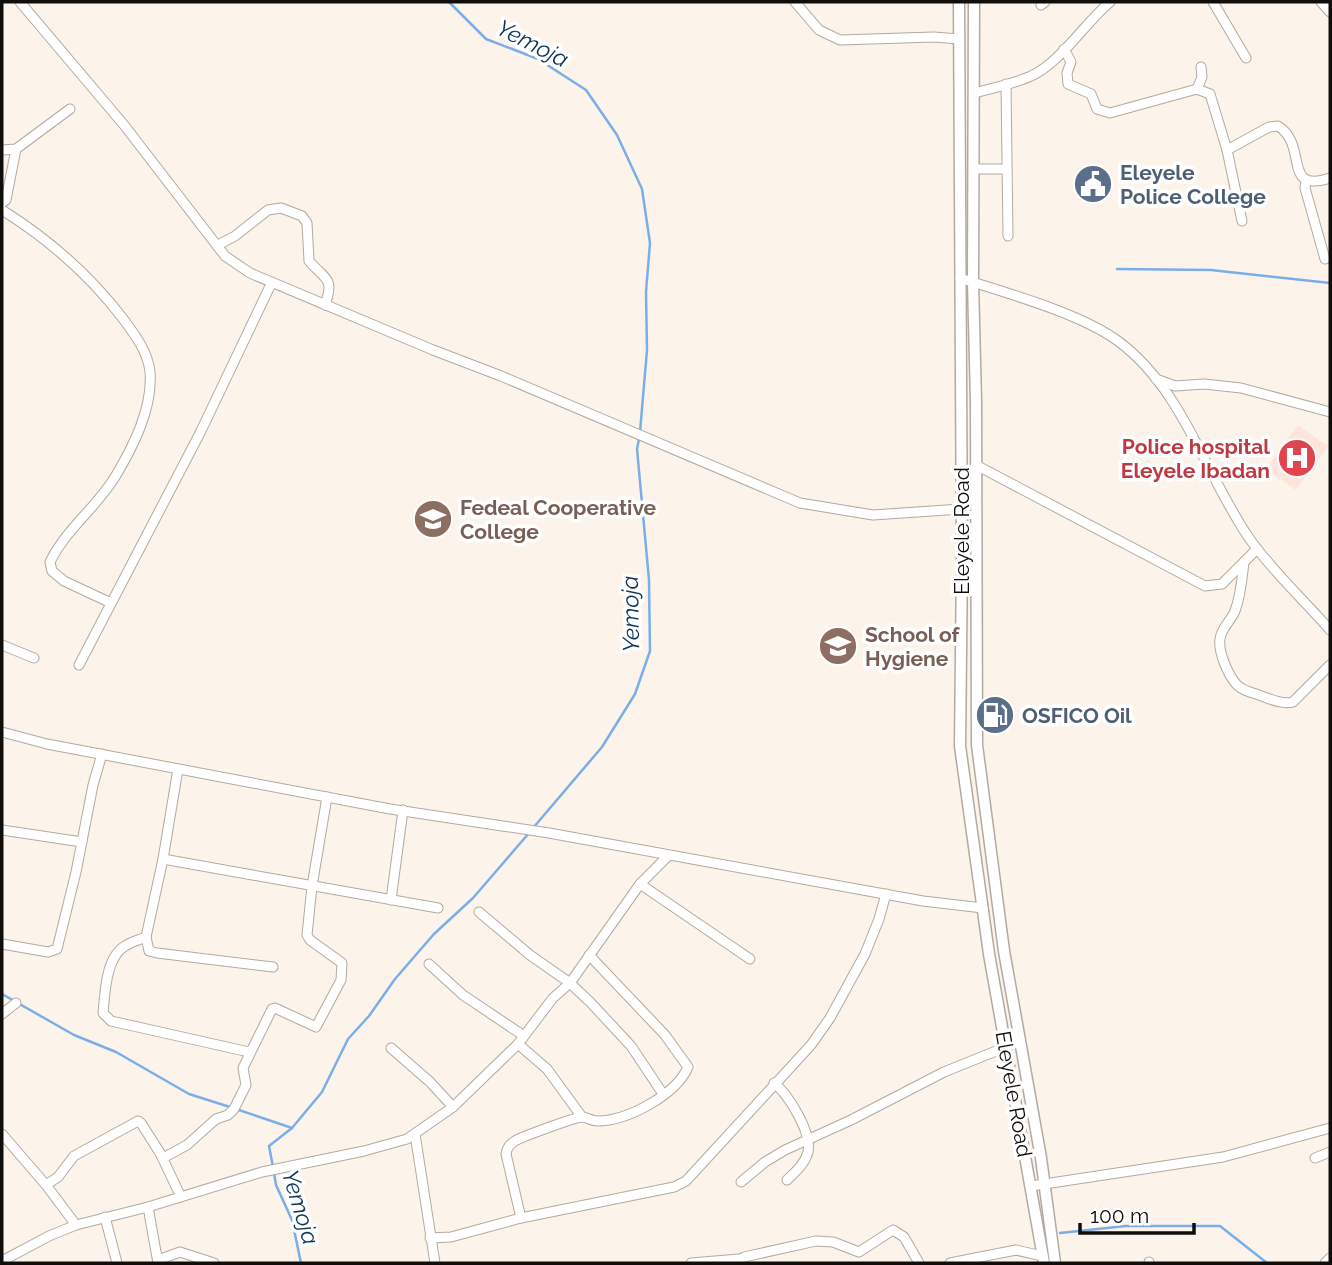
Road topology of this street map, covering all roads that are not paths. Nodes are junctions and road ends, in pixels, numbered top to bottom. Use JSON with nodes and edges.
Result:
{"nodes":[{"id":1,"x":20,"y":2,"type":"edge"},
{"id":2,"x":795,"y":2,"type":"edge"},
{"id":3,"x":959,"y":2,"type":"edge"},
{"id":4,"x":974,"y":2,"type":"edge"},
{"id":5,"x":1110,"y":2,"type":"edge"},
{"id":6,"x":1213,"y":2,"type":"edge"},
{"id":7,"x":1321,"y":2,"type":"edge"},
{"id":8,"x":1330,"y":12,"type":"edge"},
{"id":9,"x":959,"y":39,"type":"junction"},
{"id":10,"x":1064,"y":49,"type":"junction"},
{"id":11,"x":1246,"y":58,"type":"dead end"},
{"id":12,"x":1201,"y":67,"type":"dead end"},
{"id":13,"x":1006,"y":84,"type":"junction"},
{"id":14,"x":1197,"y":89,"type":"junction"},
{"id":15,"x":974,"y":93,"type":"junction"},
{"id":16,"x":70,"y":109,"type":"dead end"},
{"id":17,"x":16,"y":149,"type":"junction"},
{"id":18,"x":2,"y":150,"type":"edge"},
{"id":19,"x":1227,"y":150,"type":"junction"},
{"id":20,"x":975,"y":169,"type":"junction"},
{"id":21,"x":1007,"y":169,"type":"junction"},
{"id":22,"x":1330,"y":177,"type":"edge"},
{"id":23,"x":1306,"y":181,"type":"junction"},
{"id":24,"x":2,"y":203,"type":"edge"},
{"id":25,"x":2,"y":210,"type":"edge"},
{"id":26,"x":1242,"y":221,"type":"dead end"},
{"id":27,"x":1008,"y":236,"type":"dead end"},
{"id":28,"x":218,"y":245,"type":"junction"},
{"id":29,"x":1325,"y":259,"type":"dead end"},
{"id":30,"x":960,"y":278,"type":"junction"},
{"id":31,"x":973,"y":282,"type":"junction"},
{"id":32,"x":271,"y":284,"type":"junction"},
{"id":33,"x":325,"y":305,"type":"junction"},
{"id":34,"x":1155,"y":379,"type":"junction"},
{"id":35,"x":1330,"y":412,"type":"edge"},
{"id":36,"x":976,"y":465,"type":"junction"},
{"id":37,"x":961,"y":509,"type":"junction"},
{"id":38,"x":1257,"y":549,"type":"junction"},
{"id":39,"x":1244,"y":562,"type":"junction"},
{"id":40,"x":111,"y":603,"type":"junction"},
{"id":41,"x":1330,"y":630,"type":"edge"},
{"id":42,"x":2,"y":645,"type":"edge"},
{"id":43,"x":34,"y":658,"type":"dead end"},
{"id":44,"x":79,"y":665,"type":"dead end"},
{"id":45,"x":1330,"y":665,"type":"edge"},
{"id":46,"x":2,"y":732,"type":"edge"},
{"id":47,"x":977,"y":745,"type":"junction"},
{"id":48,"x":960,"y":746,"type":"junction"},
{"id":49,"x":102,"y":754,"type":"junction"},
{"id":50,"x":177,"y":769,"type":"junction"},
{"id":51,"x":327,"y":797,"type":"junction"},
{"id":52,"x":403,"y":810,"type":"junction"},
{"id":53,"x":2,"y":833,"type":"edge"},
{"id":54,"x":82,"y":842,"type":"junction"},
{"id":55,"x":669,"y":855,"type":"junction"},
{"id":56,"x":163,"y":859,"type":"junction"},
{"id":57,"x":640,"y":884,"type":"junction"},
{"id":58,"x":312,"y":886,"type":"junction"},
{"id":59,"x":886,"y":894,"type":"junction"},
{"id":60,"x":391,"y":900,"type":"junction"},
{"id":61,"x":438,"y":908,"type":"dead end"},
{"id":62,"x":983,"y":908,"type":"junction"},
{"id":63,"x":479,"y":912,"type":"dead end"},
{"id":64,"x":145,"y":937,"type":"junction"},
{"id":65,"x":2,"y":944,"type":"edge"},
{"id":66,"x":589,"y":956,"type":"junction"},
{"id":67,"x":750,"y":960,"type":"dead end"},
{"id":68,"x":429,"y":964,"type":"dead end"},
{"id":69,"x":272,"y":967,"type":"dead end"},
{"id":70,"x":570,"y":983,"type":"junction"},
{"id":71,"x":16,"y":1003,"type":"dead end"},
{"id":72,"x":2,"y":1014,"type":"edge"},
{"id":73,"x":521,"y":1040,"type":"junction"},
{"id":74,"x":1006,"y":1047,"type":"junction"},
{"id":75,"x":391,"y":1048,"type":"dead end"},
{"id":76,"x":249,"y":1052,"type":"junction"},
{"id":77,"x":774,"y":1083,"type":"junction"},
{"id":78,"x":663,"y":1094,"type":"junction"},
{"id":79,"x":453,"y":1107,"type":"junction"},
{"id":80,"x":582,"y":1117,"type":"junction"},
{"id":81,"x":1330,"y":1128,"type":"edge"},
{"id":82,"x":2,"y":1134,"type":"edge"},
{"id":83,"x":415,"y":1134,"type":"junction"},
{"id":84,"x":808,"y":1142,"type":"junction"},
{"id":85,"x":1330,"y":1152,"type":"edge"},
{"id":86,"x":163,"y":1158,"type":"junction"},
{"id":87,"x":1315,"y":1158,"type":"dead end"},
{"id":88,"x":788,"y":1180,"type":"dead end"},
{"id":89,"x":741,"y":1182,"type":"dead end"},
{"id":90,"x":46,"y":1185,"type":"junction"},
{"id":91,"x":1031,"y":1186,"type":"junction"},
{"id":92,"x":1044,"y":1191,"type":"junction"},
{"id":93,"x":181,"y":1197,"type":"junction"},
{"id":94,"x":148,"y":1207,"type":"junction"},
{"id":95,"x":105,"y":1217,"type":"junction"},
{"id":96,"x":521,"y":1218,"type":"junction"},
{"id":97,"x":76,"y":1225,"type":"junction"},
{"id":98,"x":430,"y":1238,"type":"junction"},
{"id":99,"x":1044,"y":1253,"type":"edge"},
{"id":100,"x":1330,"y":1258,"type":"edge"},
{"id":101,"x":2,"y":1261,"type":"edge"},
{"id":102,"x":738,"y":1261,"type":"edge"},
{"id":103,"x":158,"y":1262,"type":"edge"},
{"id":104,"x":117,"y":1263,"type":"edge"},
{"id":105,"x":214,"y":1263,"type":"edge"},
{"id":106,"x":435,"y":1263,"type":"edge"},
{"id":107,"x":691,"y":1263,"type":"edge"},
{"id":108,"x":919,"y":1263,"type":"edge"},
{"id":109,"x":950,"y":1263,"type":"edge"},
{"id":110,"x":1055,"y":1263,"type":"edge"},
{"id":111,"x":1325,"y":1263,"type":"edge"}],
"edges":[{"from":1,"to":28,"type":"street"},
{"from":2,"to":9,"type":"street"},
{"from":3,"to":9,"type":"main road","name":"Eleyele Road"},
{"from":4,"to":15,"type":"main road","name":"Eleyele Road"},
{"from":5,"to":10,"type":"street"},
{"from":6,"to":11,"type":"street"},
{"from":7,"to":8,"type":"street"},
{"from":9,"to":30,"type":"main road","name":"Eleyele Road"},
{"from":10,"to":13,"type":"street"},
{"from":10,"to":14,"type":"street"},
{"from":12,"to":14,"type":"street"},
{"from":13,"to":15,"type":"street"},
{"from":13,"to":21,"type":"street"},
{"from":14,"to":19,"type":"street"},
{"from":15,"to":20,"type":"main road","name":"Eleyele Road"},
{"from":16,"to":17,"type":"street"},
{"from":17,"to":18,"type":"street"},
{"from":17,"to":24,"type":"street"},
{"from":19,"to":23,"type":"street"},
{"from":19,"to":26,"type":"street"},
{"from":20,"to":21,"type":"street"},
{"from":20,"to":31,"type":"main road","name":"Eleyele Road"},
{"from":21,"to":27,"type":"street"},
{"from":22,"to":23,"type":"street"},
{"from":23,"to":29,"type":"street"},
{"from":25,"to":40,"type":"street"},
{"from":28,"to":32,"type":"street"},
{"from":28,"to":33,"type":"street"},
{"from":30,"to":31,"type":"street"},
{"from":30,"to":37,"type":"main road","name":"Eleyele Road"},
{"from":31,"to":34,"type":"street"},
{"from":31,"to":36,"type":"main road","name":"Eleyele Road"},
{"from":32,"to":33,"type":"street"},
{"from":32,"to":40,"type":"street"},
{"from":33,"to":37,"type":"street"},
{"from":34,"to":35,"type":"street"},
{"from":34,"to":38,"type":"street"},
{"from":36,"to":39,"type":"street"},
{"from":36,"to":47,"type":"main road","name":"Eleyele Road"},
{"from":37,"to":48,"type":"main road","name":"Eleyele Road"},
{"from":38,"to":39,"type":"street"},
{"from":38,"to":41,"type":"street"},
{"from":39,"to":45,"type":"street"},
{"from":40,"to":44,"type":"street"},
{"from":42,"to":43,"type":"street"},
{"from":46,"to":49,"type":"street"},
{"from":47,"to":48,"type":"main road"},
{"from":47,"to":92,"type":"main road","name":"Eleyele Road"},
{"from":48,"to":62,"type":"main road","name":"Eleyele Road"},
{"from":49,"to":50,"type":"street"},
{"from":49,"to":54,"type":"street"},
{"from":50,"to":51,"type":"street"},
{"from":50,"to":56,"type":"street"},
{"from":51,"to":52,"type":"street"},
{"from":51,"to":58,"type":"street"},
{"from":52,"to":55,"type":"street"},
{"from":52,"to":60,"type":"street"},
{"from":53,"to":54,"type":"street"},
{"from":54,"to":65,"type":"street"},
{"from":55,"to":57,"type":"street"},
{"from":55,"to":59,"type":"street"},
{"from":56,"to":58,"type":"street"},
{"from":56,"to":64,"type":"street"},
{"from":57,"to":66,"type":"street"},
{"from":57,"to":67,"type":"street"},
{"from":58,"to":60,"type":"street"},
{"from":58,"to":76,"type":"street"},
{"from":59,"to":62,"type":"street"},
{"from":59,"to":77,"type":"street"},
{"from":60,"to":61,"type":"street"},
{"from":62,"to":74,"type":"main road","name":"Eleyele Road"},
{"from":63,"to":70,"type":"street"},
{"from":64,"to":69,"type":"street"},
{"from":64,"to":76,"type":"street"},
{"from":66,"to":70,"type":"street"},
{"from":66,"to":78,"type":"street"},
{"from":68,"to":73,"type":"street"},
{"from":70,"to":73,"type":"street"},
{"from":70,"to":78,"type":"street"},
{"from":71,"to":72,"type":"street"},
{"from":73,"to":79,"type":"street"},
{"from":73,"to":80,"type":"street"},
{"from":74,"to":84,"type":"street"},
{"from":74,"to":91,"type":"main road","name":"Eleyele Road"},
{"from":75,"to":79,"type":"street"},
{"from":76,"to":86,"type":"street"},
{"from":77,"to":84,"type":"street"},
{"from":77,"to":96,"type":"street"},
{"from":78,"to":80,"type":"street"},
{"from":79,"to":83,"type":"street"},
{"from":80,"to":96,"type":"street"},
{"from":81,"to":92,"type":"street"},
{"from":82,"to":90,"type":"street"},
{"from":83,"to":93,"type":"street"},
{"from":83,"to":98,"type":"street"},
{"from":84,"to":88,"type":"street"},
{"from":84,"to":89,"type":"street"},
{"from":85,"to":87,"type":"street"},
{"from":86,"to":90,"type":"street"},
{"from":86,"to":93,"type":"street"},
{"from":90,"to":97,"type":"street"},
{"from":91,"to":92,"type":"street"},
{"from":91,"to":99,"type":"main road","name":"Eleyele Road"},
{"from":92,"to":99,"type":"main road","name":"Eleyele Road"},
{"from":93,"to":94,"type":"street"},
{"from":94,"to":95,"type":"street"},
{"from":94,"to":103,"type":"street"},
{"from":95,"to":97,"type":"street"},
{"from":95,"to":104,"type":"street"},
{"from":96,"to":98,"type":"street"},
{"from":97,"to":101,"type":"street"},
{"from":98,"to":106,"type":"street"},
{"from":99,"to":109,"type":"street"},
{"from":99,"to":110,"type":"main road","name":"Eleyele Road"},
{"from":100,"to":111,"type":"street"},
{"from":102,"to":107,"type":"street"},
{"from":102,"to":108,"type":"street"},
{"from":103,"to":105,"type":"street"}]}
